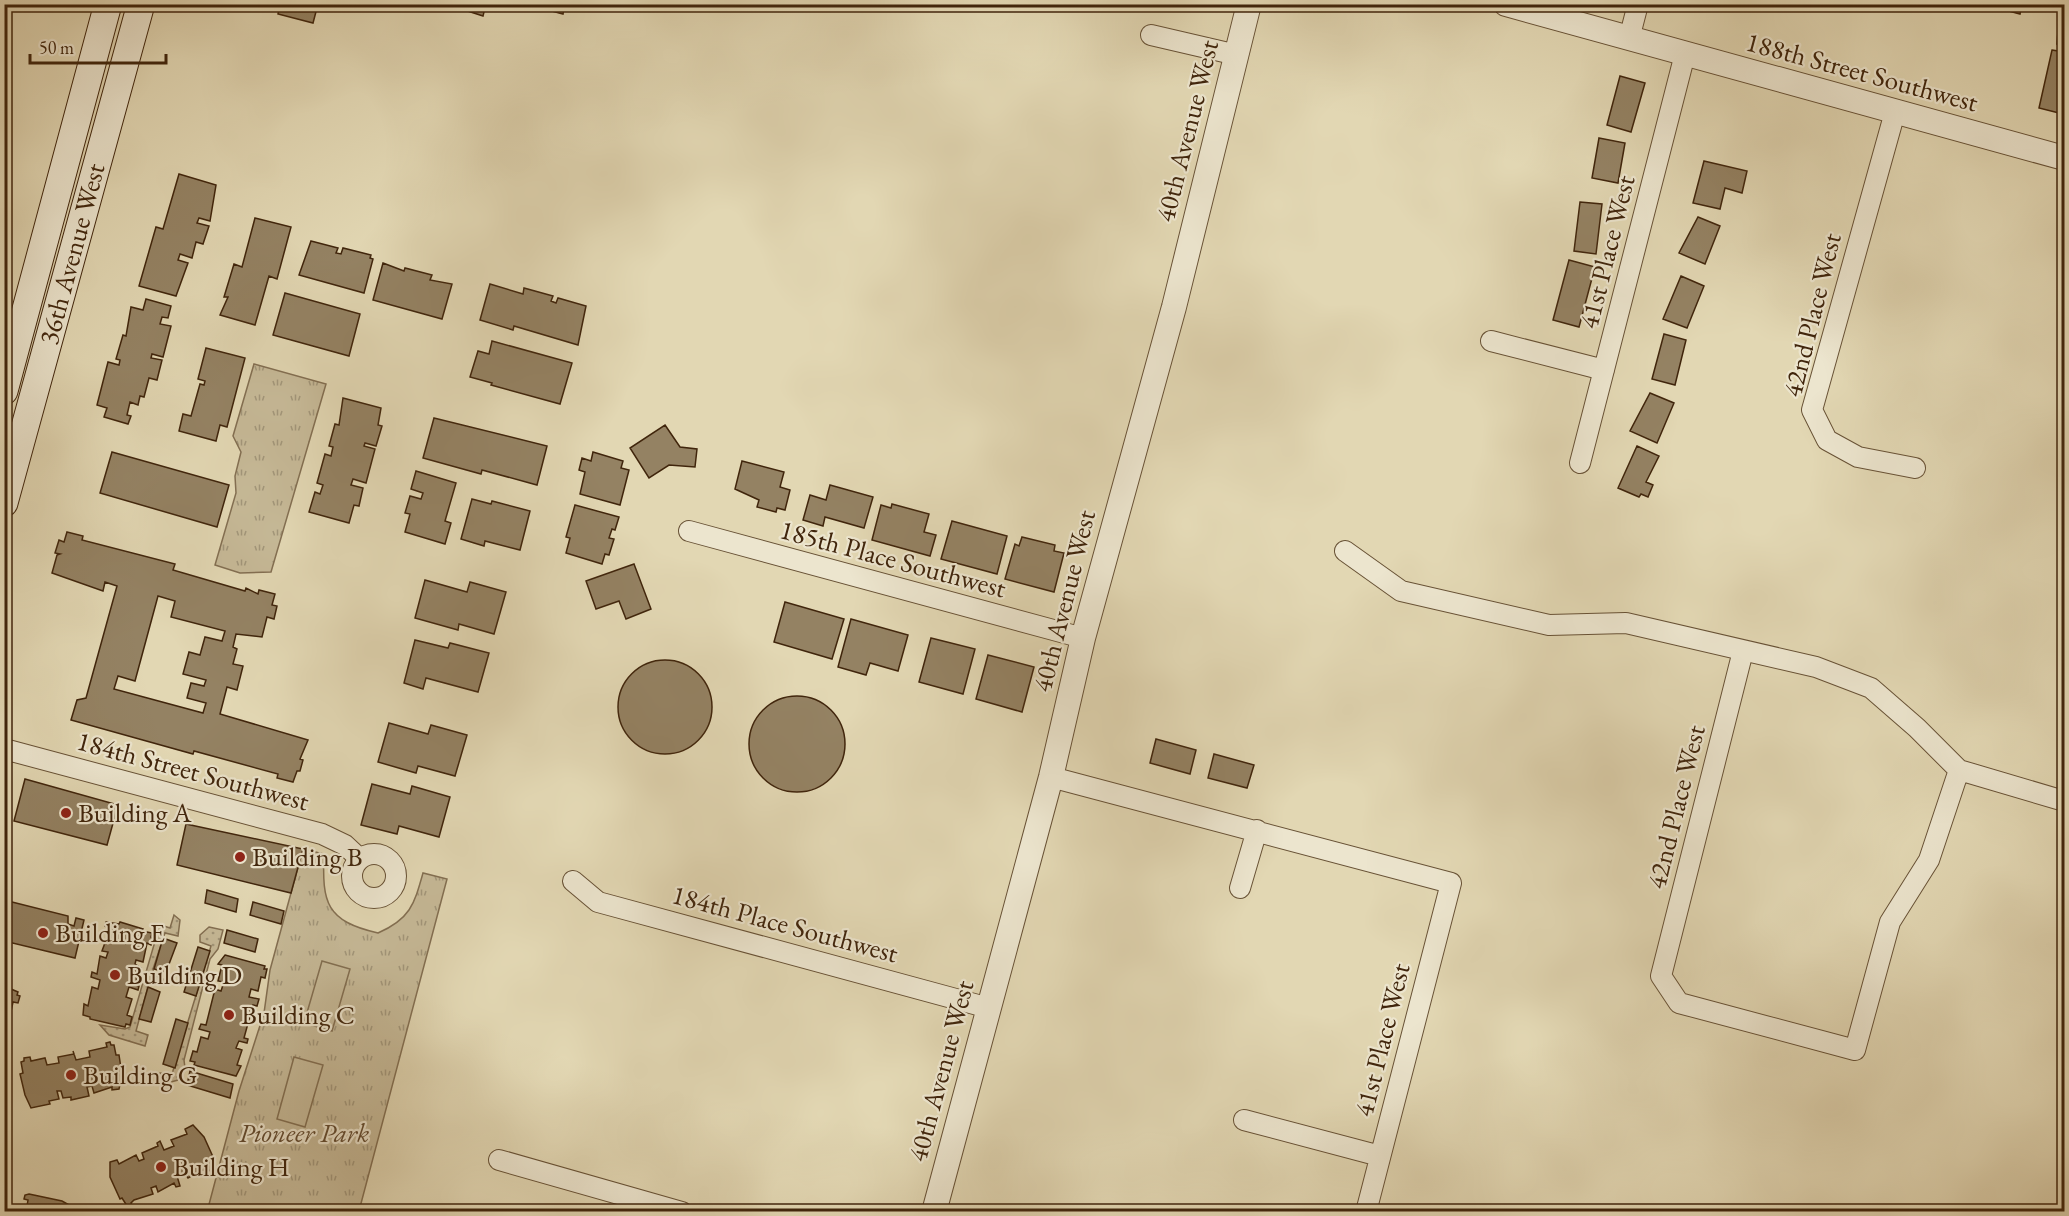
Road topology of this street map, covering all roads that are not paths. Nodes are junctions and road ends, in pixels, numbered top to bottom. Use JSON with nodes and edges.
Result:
{"nodes":[{"id":1,"x":108,"y":4,"type":"edge"},
{"id":2,"x":141,"y":4,"type":"edge"},
{"id":3,"x":1249,"y":4,"type":"edge"},
{"id":4,"x":1506,"y":4,"type":"edge"},
{"id":5,"x":1638,"y":4,"type":"edge"},
{"id":6,"x":1151,"y":36,"type":"dead end"},
{"id":7,"x":1629,"y":39,"type":"junction"},
{"id":8,"x":1685,"y":54,"type":"junction"},
{"id":9,"x":1237,"y":55,"type":"junction"},
{"id":10,"x":1895,"y":112,"type":"junction"},
{"id":11,"x":2064,"y":158,"type":"edge"},
{"id":12,"x":1491,"y":341,"type":"dead end"},
{"id":13,"x":1604,"y":370,"type":"junction"},
{"id":14,"x":4,"y":391,"type":"edge"},
{"id":15,"x":1580,"y":463,"type":"dead end"},
{"id":16,"x":1915,"y":468,"type":"dead end"},
{"id":17,"x":4,"y":503,"type":"edge"},
{"id":18,"x":689,"y":531,"type":"dead end"},
{"id":19,"x":1345,"y":551,"type":"dead end"},
{"id":20,"x":1083,"y":638,"type":"junction"},
{"id":21,"x":1743,"y":651,"type":"junction"},
{"id":22,"x":4,"y":749,"type":"edge"},
{"id":23,"x":1959,"y":770,"type":"junction"},
{"id":24,"x":1051,"y":777,"type":"junction"},
{"id":25,"x":2064,"y":801,"type":"edge"},
{"id":26,"x":1257,"y":830,"type":"junction"},
{"id":27,"x":360,"y":859,"type":"dead end"},
{"id":28,"x":573,"y":881,"type":"dead end"},
{"id":29,"x":1240,"y":888,"type":"dead end"},
{"id":30,"x":989,"y":1008,"type":"junction"},
{"id":31,"x":1244,"y":1120,"type":"dead end"},
{"id":32,"x":1380,"y":1156,"type":"junction"},
{"id":33,"x":499,"y":1160,"type":"dead end"},
{"id":34,"x":682,"y":1212,"type":"edge"},
{"id":35,"x":934,"y":1212,"type":"edge"},
{"id":36,"x":1366,"y":1212,"type":"edge"}],
"edges":[{"from":1,"to":14,"type":"main road","name":"36th Avenue West"},
{"from":2,"to":17,"type":"main road","name":"36th Avenue West"},
{"from":3,"to":9,"type":"street","name":"40th Avenue West"},
{"from":4,"to":7,"type":"street","name":"188th Street Southwest"},
{"from":5,"to":7,"type":"street"},
{"from":6,"to":9,"type":"street"},
{"from":7,"to":8,"type":"street","name":"188th Street Southwest"},
{"from":8,"to":10,"type":"street","name":"188th Street Southwest"},
{"from":8,"to":13,"type":"street","name":"41st Place West"},
{"from":9,"to":20,"type":"street","name":"40th Avenue West"},
{"from":10,"to":11,"type":"street","name":"188th Street Southwest"},
{"from":10,"to":16,"type":"street","name":"42nd Place West"},
{"from":12,"to":13,"type":"street"},
{"from":13,"to":15,"type":"street","name":"41st Place West"},
{"from":18,"to":20,"type":"street","name":"185th Place Southwest"},
{"from":19,"to":21,"type":"street"},
{"from":20,"to":24,"type":"street","name":"40th Avenue West"},
{"from":21,"to":23,"type":"street"},
{"from":21,"to":23,"type":"street","name":"42nd Place West"},
{"from":22,"to":27,"type":"street","name":"184th Street Southwest"},
{"from":23,"to":25,"type":"street"},
{"from":24,"to":26,"type":"street"},
{"from":24,"to":30,"type":"street","name":"40th Avenue West"},
{"from":26,"to":29,"type":"street"},
{"from":26,"to":32,"type":"street","name":"41st Place West"},
{"from":28,"to":30,"type":"street","name":"184th Place Southwest"},
{"from":30,"to":35,"type":"street","name":"40th Avenue West"},
{"from":31,"to":32,"type":"street"},
{"from":32,"to":36,"type":"street","name":"41st Place West"},
{"from":33,"to":34,"type":"street"}]}
